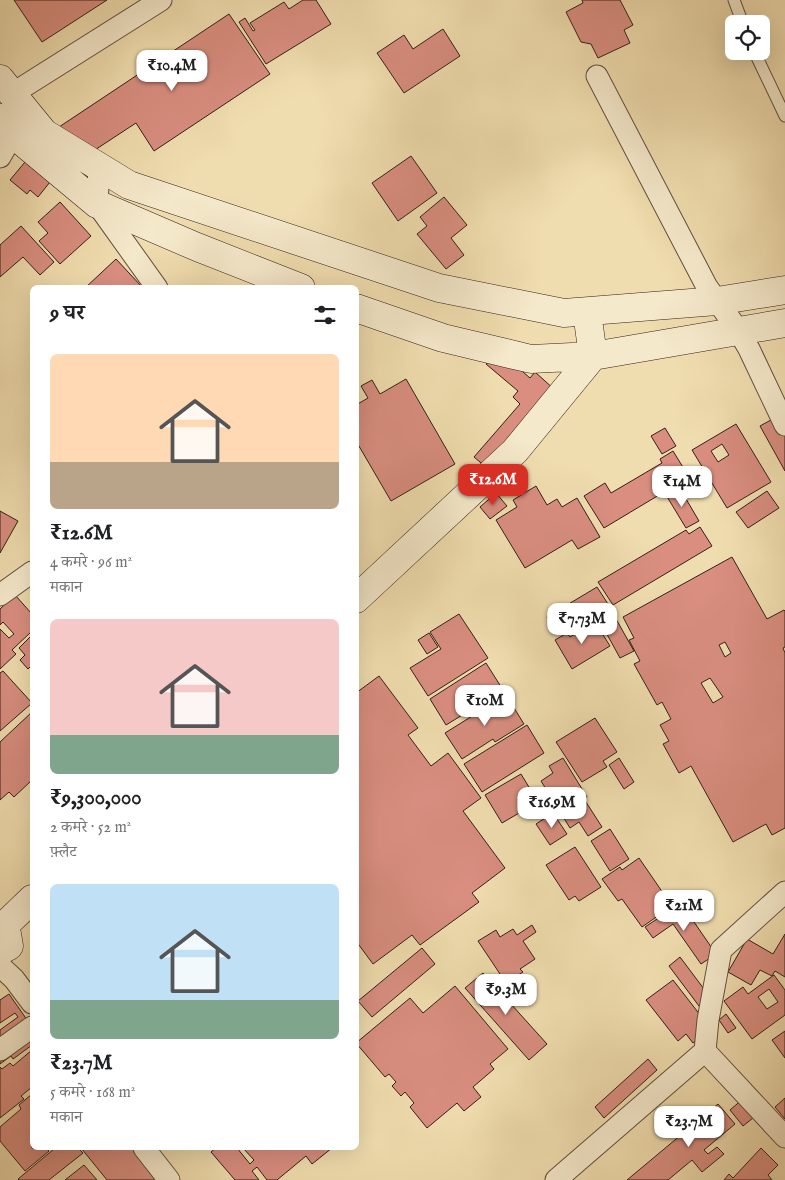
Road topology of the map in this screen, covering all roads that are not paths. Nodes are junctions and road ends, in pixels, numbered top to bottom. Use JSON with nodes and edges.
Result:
{"nodes":[{"id":1,"x":161,"y":0,"type":"edge"},
{"id":2,"x":734,"y":0,"type":"edge"},
{"id":3,"x":740,"y":15,"type":"edge"},
{"id":4,"x":758,"y":60,"type":"edge"},
{"id":5,"x":597,"y":76,"type":"dead end"},
{"id":6,"x":5,"y":116,"type":"edge"},
{"id":7,"x":785,"y":116,"type":"edge"},
{"id":8,"x":99,"y":167,"type":"junction"},
{"id":9,"x":96,"y":204,"type":"junction"},
{"id":10,"x":155,"y":285,"type":"edge"},
{"id":11,"x":293,"y":285,"type":"edge"},
{"id":12,"x":785,"y":290,"type":"edge"},
{"id":13,"x":717,"y":301,"type":"junction"},
{"id":14,"x":359,"y":309,"type":"edge"},
{"id":15,"x":586,"y":312,"type":"junction"},
{"id":16,"x":785,"y":323,"type":"edge"},
{"id":17,"x":738,"y":330,"type":"junction"},
{"id":18,"x":593,"y":356,"type":"junction"},
{"id":19,"x":785,"y":425,"type":"edge"},
{"id":20,"x":30,"y":573,"type":"edge"},
{"id":21,"x":0,"y":595,"type":"edge"},
{"id":22,"x":359,"y":596,"type":"edge"},
{"id":23,"x":785,"y":892,"type":"edge"},
{"id":24,"x":30,"y":901,"type":"edge"},
{"id":25,"x":0,"y":935,"type":"edge"},
{"id":26,"x":0,"y":966,"type":"edge"},
{"id":27,"x":30,"y":1000,"type":"edge"},
{"id":28,"x":30,"y":1029,"type":"edge"},
{"id":29,"x":0,"y":1050,"type":"edge"},
{"id":30,"x":705,"y":1051,"type":"junction"},
{"id":31,"x":785,"y":1137,"type":"edge"},
{"id":32,"x":146,"y":1150,"type":"edge"},
{"id":33,"x":169,"y":1180,"type":"edge"},
{"id":34,"x":556,"y":1180,"type":"edge"}],
"edges":[{"from":1,"to":6,"type":"street"},
{"from":2,"to":3,"type":"lane"},
{"from":4,"to":7,"type":"lane"},
{"from":5,"to":13,"type":"street"},
{"from":6,"to":8,"type":"main road"},
{"from":6,"to":9,"type":"main road"},
{"from":8,"to":9,"type":"street"},
{"from":8,"to":15,"type":"main road"},
{"from":9,"to":10,"type":"street"},
{"from":9,"to":11,"type":"main road"},
{"from":12,"to":13,"type":"main road"},
{"from":13,"to":15,"type":"main road"},
{"from":13,"to":17,"type":"street"},
{"from":14,"to":18,"type":"main road"},
{"from":15,"to":18,"type":"main road"},
{"from":16,"to":17,"type":"main road"},
{"from":17,"to":18,"type":"main road"},
{"from":17,"to":19,"type":"street"},
{"from":18,"to":22,"type":"main road"},
{"from":20,"to":21,"type":"street"},
{"from":23,"to":30,"type":"street"},
{"from":24,"to":25,"type":"main road"},
{"from":26,"to":27,"type":"street"},
{"from":28,"to":29,"type":"street"},
{"from":30,"to":31,"type":"street"},
{"from":30,"to":34,"type":"street"},
{"from":32,"to":33,"type":"street"}]}
